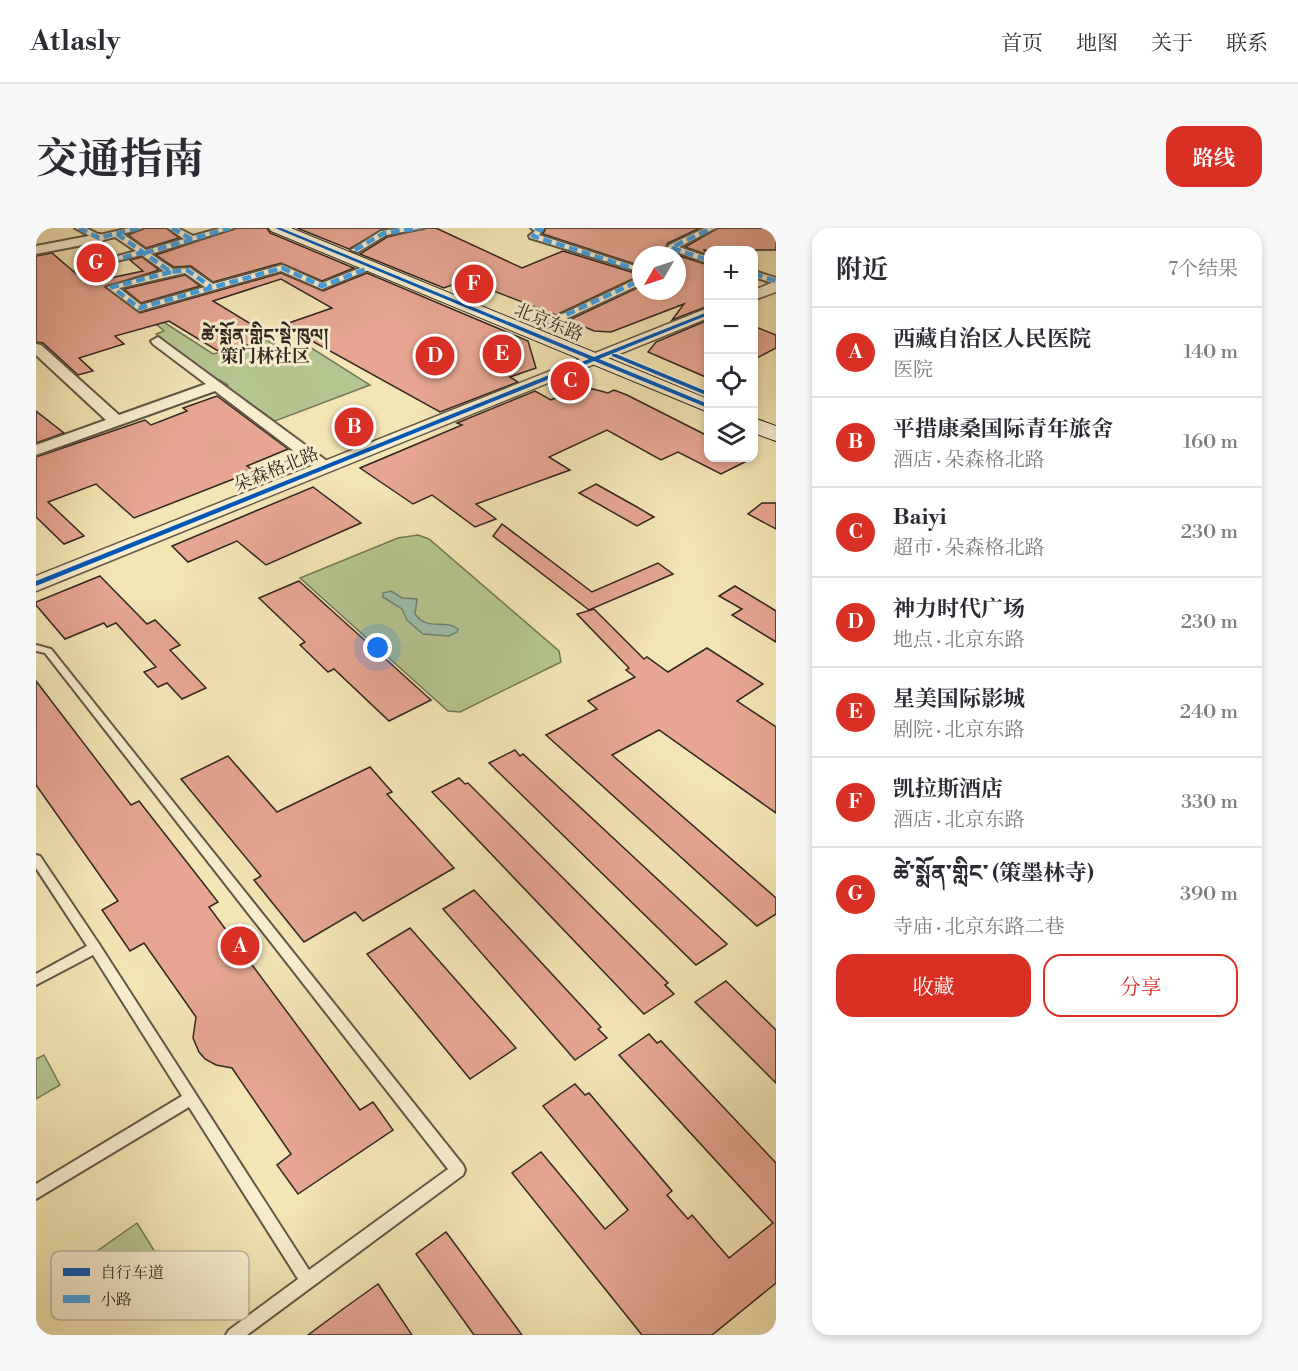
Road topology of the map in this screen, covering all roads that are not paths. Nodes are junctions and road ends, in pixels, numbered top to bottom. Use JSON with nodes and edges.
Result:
{"nodes":[{"id":1,"x":79,"y":228,"type":"edge"},
{"id":2,"x":139,"y":228,"type":"edge"},
{"id":3,"x":172,"y":228,"type":"edge"},
{"id":4,"x":230,"y":228,"type":"edge"},
{"id":5,"x":277,"y":228,"type":"edge"},
{"id":6,"x":299,"y":228,"type":"edge"},
{"id":7,"x":420,"y":228,"type":"edge"},
{"id":8,"x":535,"y":228,"type":"edge"},
{"id":9,"x":712,"y":228,"type":"edge"},
{"id":10,"x":117,"y":234,"type":"junction"},
{"id":11,"x":99,"y":238,"type":"junction"},
{"id":12,"x":193,"y":240,"type":"junction"},
{"id":13,"x":680,"y":246,"type":"edge"},
{"id":14,"x":36,"y":250,"type":"edge"},
{"id":15,"x":355,"y":250,"type":"junction"},
{"id":16,"x":144,"y":253,"type":"junction"},
{"id":17,"x":686,"y":255,"type":"edge"},
{"id":18,"x":704,"y":259,"type":"edge"},
{"id":19,"x":110,"y":261,"type":"dead end"},
{"id":20,"x":371,"y":267,"type":"junction"},
{"id":21,"x":632,"y":270,"type":"edge"},
{"id":22,"x":171,"y":272,"type":"junction"},
{"id":23,"x":758,"y":276,"type":"edge"},
{"id":24,"x":632,"y":277,"type":"edge"},
{"id":25,"x":776,"y":281,"type":"edge"},
{"id":26,"x":776,"y":286,"type":"edge"},
{"id":27,"x":212,"y":287,"type":"junction"},
{"id":28,"x":758,"y":293,"type":"edge"},
{"id":29,"x":704,"y":315,"type":"edge"},
{"id":30,"x":542,"y":326,"type":"junction"},
{"id":31,"x":158,"y":341,"type":"dead end"},
{"id":32,"x":36,"y":348,"type":"edge"},
{"id":33,"x":601,"y":355,"type":"junction"},
{"id":34,"x":215,"y":386,"type":"junction"},
{"id":35,"x":704,"y":393,"type":"edge"},
{"id":36,"x":704,"y":404,"type":"edge"},
{"id":37,"x":758,"y":415,"type":"edge"},
{"id":38,"x":117,"y":421,"type":"junction"},
{"id":39,"x":776,"y":422,"type":"edge"},
{"id":40,"x":758,"y":427,"type":"edge"},
{"id":41,"x":776,"y":434,"type":"edge"},
{"id":42,"x":36,"y":450,"type":"edge"},
{"id":43,"x":325,"y":467,"type":"junction"},
{"id":44,"x":36,"y":584,"type":"edge"},
{"id":45,"x":36,"y":648,"type":"edge"},
{"id":46,"x":36,"y":859,"type":"edge"},
{"id":47,"x":95,"y":948,"type":"junction"},
{"id":48,"x":36,"y":980,"type":"edge"},
{"id":49,"x":190,"y":1098,"type":"junction"},
{"id":50,"x":36,"y":1191,"type":"edge"},
{"id":51,"x":308,"y":1280,"type":"junction"},
{"id":52,"x":234,"y":1335,"type":"edge"}],
"edges":[{"from":1,"to":11,"type":"street"},
{"from":2,"to":10,"type":"street"},
{"from":3,"to":12,"type":"street"},
{"from":4,"to":12,"type":"street"},
{"from":5,"to":20,"type":"main road","name":"北京东路"},
{"from":6,"to":15,"type":"main road","name":"北京东路"},
{"from":7,"to":15,"type":"street"},
{"from":8,"to":21,"type":"street"},
{"from":9,"to":13,"type":"street"},
{"from":10,"to":11,"type":"street"},
{"from":10,"to":16,"type":"street"},
{"from":11,"to":14,"type":"street"},
{"from":12,"to":16,"type":"street"},
{"from":15,"to":30,"type":"main road","name":"北京东路"},
{"from":16,"to":19,"type":"street"},
{"from":16,"to":22,"type":"street"},
{"from":17,"to":18,"type":"street"},
{"from":20,"to":27,"type":"street"},
{"from":20,"to":33,"type":"main road","name":"北京东路"},
{"from":22,"to":27,"type":"street"},
{"from":22,"to":27,"type":"street"},
{"from":23,"to":25,"type":"street"},
{"from":24,"to":30,"type":"street"},
{"from":26,"to":28,"type":"street"},
{"from":29,"to":33,"type":"street","name":"朵森格北路"},
{"from":30,"to":33,"type":"main road","name":"北京东路"},
{"from":31,"to":34,"type":"street"},
{"from":32,"to":38,"type":"street"},
{"from":33,"to":35,"type":"main road","name":"北京东路"},
{"from":33,"to":36,"type":"main road","name":"北京东路"},
{"from":33,"to":43,"type":"street","name":"朵森格北路"},
{"from":34,"to":38,"type":"street"},
{"from":34,"to":43,"type":"street"},
{"from":37,"to":39,"type":"main road"},
{"from":38,"to":42,"type":"street"},
{"from":40,"to":41,"type":"main road"},
{"from":43,"to":44,"type":"street","name":"朵森格北路"},
{"from":45,"to":51,"type":"lane"},
{"from":46,"to":47,"type":"lane"},
{"from":47,"to":48,"type":"lane"},
{"from":47,"to":49,"type":"lane"},
{"from":49,"to":50,"type":"lane"},
{"from":49,"to":51,"type":"lane"},
{"from":51,"to":52,"type":"lane"}]}
